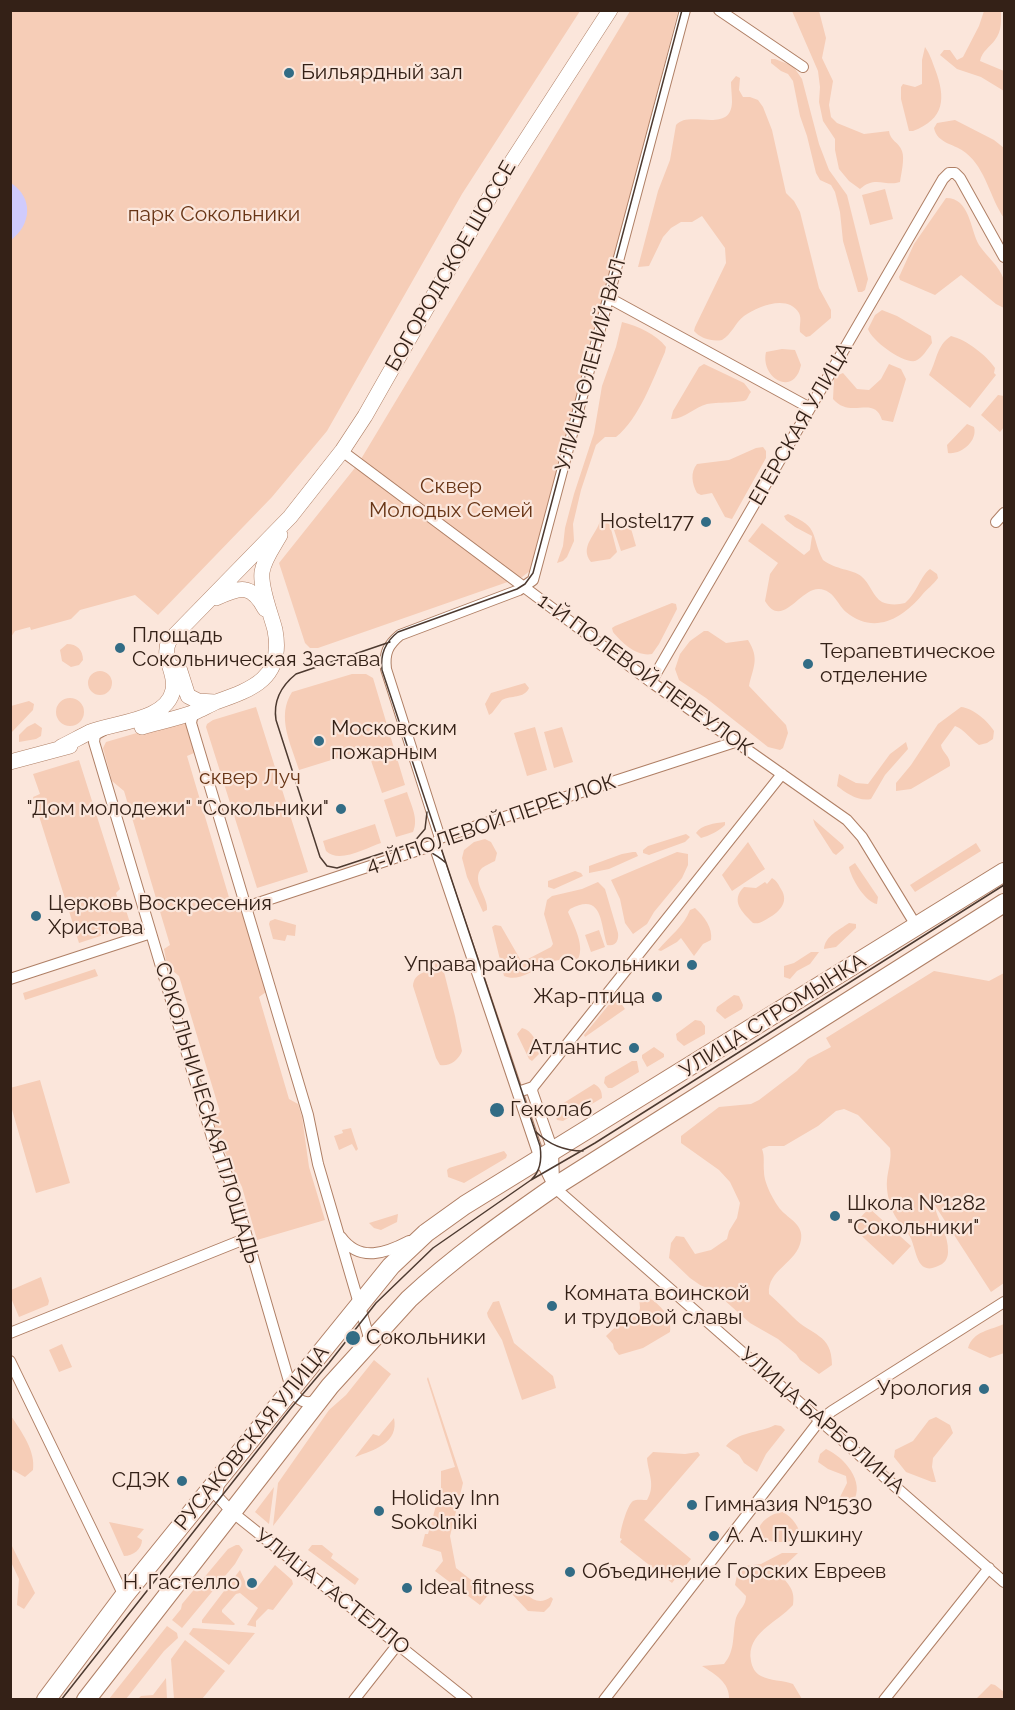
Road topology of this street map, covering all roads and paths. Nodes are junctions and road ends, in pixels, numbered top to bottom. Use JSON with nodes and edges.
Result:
{"nodes":[{"id":1,"x":610,"y":10,"type":"edge"},
{"id":2,"x":685,"y":10,"type":"edge"},
{"id":3,"x":719,"y":10,"type":"edge"},
{"id":4,"x":803,"y":67,"type":"dead end"},
{"id":5,"x":1005,"y":257,"type":"edge"},
{"id":6,"x":609,"y":298,"type":"junction"},
{"id":7,"x":810,"y":408,"type":"junction"},
{"id":8,"x":342,"y":451,"type":"junction"},
{"id":9,"x":1005,"y":513,"type":"edge"},
{"id":10,"x":289,"y":519,"type":"junction"},
{"id":11,"x":996,"y":522,"type":"dead end"},
{"id":12,"x":525,"y":588,"type":"junction"},
{"id":13,"x":208,"y":602,"type":"junction"},
{"id":14,"x":273,"y":624,"type":"junction"},
{"id":15,"x":176,"y":634,"type":"junction"},
{"id":16,"x":651,"y":681,"type":"junction"},
{"id":17,"x":214,"y":702,"type":"junction"},
{"id":18,"x":197,"y":711,"type":"junction"},
{"id":19,"x":109,"y":727,"type":"junction"},
{"id":20,"x":94,"y":742,"type":"junction"},
{"id":21,"x":735,"y":742,"type":"junction"},
{"id":22,"x":61,"y":747,"type":"junction"},
{"id":23,"x":10,"y":762,"type":"edge"},
{"id":24,"x":782,"y":774,"type":"junction"},
{"id":25,"x":437,"y":842,"type":"junction"},
{"id":26,"x":1005,"y":872,"type":"edge"},
{"id":27,"x":1005,"y":903,"type":"edge"},
{"id":28,"x":246,"y":907,"type":"junction"},
{"id":29,"x":917,"y":927,"type":"junction"},
{"id":30,"x":151,"y":933,"type":"junction"},
{"id":31,"x":10,"y":979,"type":"edge"},
{"id":32,"x":533,"y":1087,"type":"junction"},
{"id":33,"x":518,"y":1092,"type":"junction"},
{"id":34,"x":546,"y":1155,"type":"junction"},
{"id":35,"x":555,"y":1187,"type":"junction"},
{"id":36,"x":426,"y":1233,"type":"junction"},
{"id":37,"x":339,"y":1234,"type":"junction"},
{"id":38,"x":247,"y":1238,"type":"junction"},
{"id":39,"x":1005,"y":1302,"type":"edge"},
{"id":40,"x":360,"y":1304,"type":"junction"},
{"id":41,"x":10,"y":1333,"type":"edge"},
{"id":42,"x":370,"y":1341,"type":"junction"},
{"id":43,"x":10,"y":1361,"type":"edge"},
{"id":44,"x":291,"y":1388,"type":"junction"},
{"id":45,"x":320,"y":1399,"type":"junction"},
{"id":46,"x":820,"y":1420,"type":"junction"},
{"id":47,"x":222,"y":1475,"type":"junction"},
{"id":48,"x":232,"y":1512,"type":"junction"},
{"id":49,"x":989,"y":1568,"type":"junction"},
{"id":50,"x":1005,"y":1582,"type":"edge"},
{"id":51,"x":124,"y":1596,"type":"junction"},
{"id":52,"x":398,"y":1644,"type":"junction"},
{"id":53,"x":46,"y":1700,"type":"edge"},
{"id":54,"x":86,"y":1700,"type":"edge"},
{"id":55,"x":354,"y":1700,"type":"edge"},
{"id":56,"x":467,"y":1700,"type":"edge"},
{"id":57,"x":604,"y":1700,"type":"edge"},
{"id":58,"x":884,"y":1700,"type":"edge"}],
"edges":[{"from":1,"to":8,"type":"main road","name":"БОГОРОДСКОЕ ШОССЕ"},
{"from":2,"to":6,"type":"street","name":"УЛИЦА ОЛЕНИЙ ВАЛ"},
{"from":3,"to":4,"type":"street"},
{"from":5,"to":7,"type":"street","name":"ЕГЕРСКАЯ УЛИЦА"},
{"from":6,"to":7,"type":"street"},
{"from":6,"to":12,"type":"street","name":"УЛИЦА ОЛЕНИЙ ВАЛ"},
{"from":7,"to":16,"type":"street","name":"ЕГЕРСКАЯ УЛИЦА"},
{"from":8,"to":10,"type":"main road","name":"БОГОРОДСКОЕ ШОССЕ"},
{"from":8,"to":12,"type":"street","name":"1-Й ПОЛЕВОЙ ПЕРЕУЛОК"},
{"from":9,"to":11,"type":"street"},
{"from":10,"to":13,"type":"main road","name":"БОГОРОДСКОЕ ШОССЕ"},
{"from":10,"to":14,"type":"main road","name":"БОГОРОДСКОЕ ШОССЕ"},
{"from":12,"to":16,"type":"street","name":"1-Й ПОЛЕВОЙ ПЕРЕУЛОК"},
{"from":12,"to":25,"type":"street"},
{"from":13,"to":14,"type":"main road"},
{"from":13,"to":15,"type":"main road","name":"БОГОРОДСКОЕ ШОССЕ"},
{"from":14,"to":17,"type":"main road"},
{"from":15,"to":17,"type":"main road"},
{"from":15,"to":19,"type":"main road","name":"БОГОРОДСКОЕ ШОССЕ"},
{"from":16,"to":21,"type":"street","name":"1-Й ПОЛЕВОЙ ПЕРЕУЛОК"},
{"from":17,"to":18,"type":"main road"},
{"from":18,"to":20,"type":"main road"},
{"from":18,"to":28,"type":"street"},
{"from":19,"to":20,"type":"street"},
{"from":19,"to":22,"type":"main road","name":"БОГОРОДСКОЕ ШОССЕ"},
{"from":20,"to":22,"type":"main road"},
{"from":20,"to":30,"type":"street","name":"СОКОЛЬНИЧЕСКАЯ ПЛОЩАДЬ"},
{"from":21,"to":24,"type":"street","name":"1-Й ПОЛЕВОЙ ПЕРЕУЛОК"},
{"from":21,"to":25,"type":"street","name":"4-Й ПОЛЕВОЙ ПЕРЕУЛОК"},
{"from":22,"to":23,"type":"main road"},
{"from":24,"to":29,"type":"street","name":"1-Й ПОЛЕВОЙ ПЕРЕУЛОК"},
{"from":24,"to":32,"type":"street"},
{"from":25,"to":28,"type":"street","name":"4-Й ПОЛЕВОЙ ПЕРЕУЛОК"},
{"from":25,"to":33,"type":"street"},
{"from":26,"to":29,"type":"main road","name":"УЛИЦА СТРОМЫНКА"},
{"from":27,"to":35,"type":"main road","name":"УЛИЦА СТРОМЫНКА"},
{"from":28,"to":37,"type":"street"},
{"from":29,"to":34,"type":"main road","name":"УЛИЦА СТРОМЫНКА"},
{"from":30,"to":31,"type":"street"},
{"from":30,"to":38,"type":"street","name":"СОКОЛЬНИЧЕСКАЯ ПЛОЩАДЬ"},
{"from":32,"to":33,"type":"street"},
{"from":32,"to":34,"type":"street"},
{"from":33,"to":34,"type":"street"},
{"from":34,"to":35,"type":"street"},
{"from":34,"to":36,"type":"main road","name":"РУСАКОВСКАЯ УЛИЦА"},
{"from":35,"to":42,"type":"main road","name":"РУСАКОВСКАЯ УЛИЦА"},
{"from":35,"to":46,"type":"street","name":"УЛИЦА БАРБОЛИНА"},
{"from":36,"to":37,"type":"street"},
{"from":36,"to":40,"type":"main road","name":"РУСАКОВСКАЯ УЛИЦА"},
{"from":37,"to":40,"type":"street"},
{"from":38,"to":41,"type":"street"},
{"from":38,"to":44,"type":"street","name":"СОКОЛЬНИЧЕСКАЯ ПЛОЩАДЬ"},
{"from":39,"to":46,"type":"street"},
{"from":40,"to":42,"type":"street"},
{"from":40,"to":44,"type":"main road","name":"РУСАКОВСКАЯ УЛИЦА"},
{"from":42,"to":45,"type":"main road","name":"РУСАКОВСКАЯ УЛИЦА"},
{"from":43,"to":51,"type":"street"},
{"from":44,"to":45,"type":"street"},
{"from":44,"to":47,"type":"main road","name":"РУСАКОВСКАЯ УЛИЦА"},
{"from":45,"to":48,"type":"main road","name":"РУСАКОВСКАЯ УЛИЦА"},
{"from":46,"to":49,"type":"street","name":"УЛИЦА БАРБОЛИНА"},
{"from":46,"to":57,"type":"street"},
{"from":47,"to":48,"type":"street","name":"УЛИЦА ГАСТЕЛЛО"},
{"from":47,"to":51,"type":"main road","name":"РУСАКОВСКАЯ УЛИЦА"},
{"from":48,"to":52,"type":"street","name":"УЛИЦА ГАСТЕЛЛО"},
{"from":48,"to":54,"type":"main road","name":"РУСАКОВСКАЯ УЛИЦА"},
{"from":49,"to":50,"type":"street","name":"УЛИЦА БАРБОЛИНА"},
{"from":49,"to":58,"type":"street"},
{"from":51,"to":53,"type":"main road","name":"РУСАКОВСКАЯ УЛИЦА"},
{"from":52,"to":55,"type":"street"},
{"from":52,"to":56,"type":"street","name":"УЛИЦА ГАСТЕЛЛО"}]}
